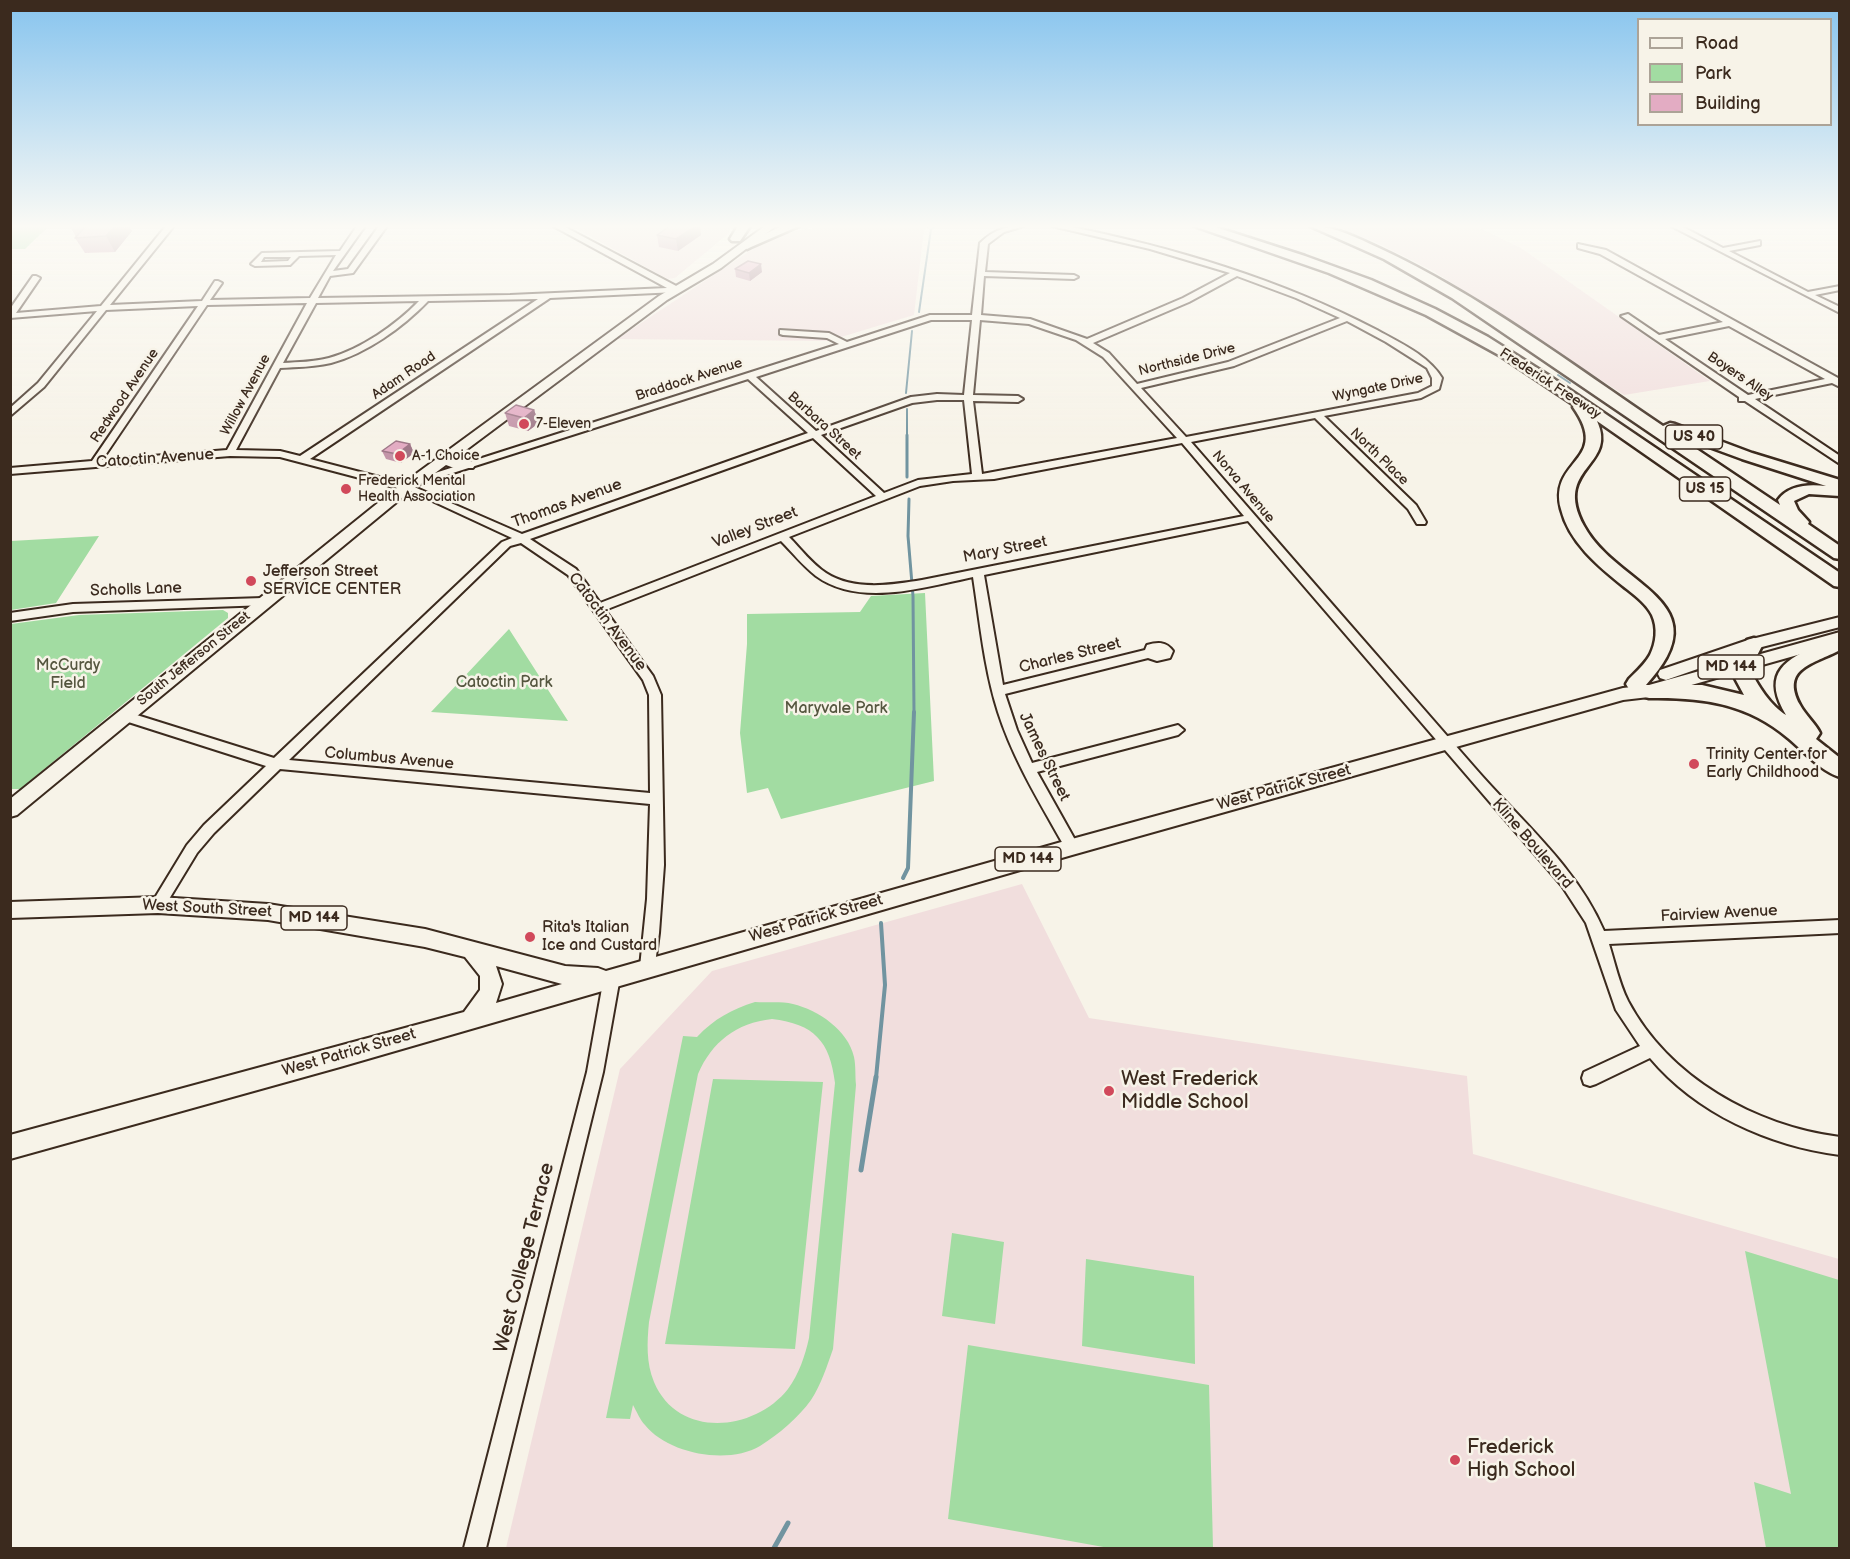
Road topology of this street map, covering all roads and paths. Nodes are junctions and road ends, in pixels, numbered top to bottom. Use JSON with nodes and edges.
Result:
{"nodes":[{"id":1,"x":22,"y":299,"type":"edge"},
{"id":2,"x":111,"y":299,"type":"edge"},
{"id":3,"x":207,"y":299,"type":"edge"},
{"id":4,"x":360,"y":299,"type":"edge"},
{"id":5,"x":426,"y":299,"type":"edge"},
{"id":6,"x":543,"y":299,"type":"edge"},
{"id":7,"x":662,"y":299,"type":"edge"},
{"id":8,"x":979,"y":299,"type":"edge"},
{"id":9,"x":1188,"y":299,"type":"edge"},
{"id":10,"x":1297,"y":299,"type":"edge"},
{"id":11,"x":1402,"y":299,"type":"edge"},
{"id":12,"x":1460,"y":299,"type":"edge"},
{"id":13,"x":1687,"y":299,"type":"edge"},
{"id":14,"x":1817,"y":299,"type":"edge"},
{"id":15,"x":312,"y":300,"type":"junction"},
{"id":16,"x":204,"y":304,"type":"junction"},
{"id":17,"x":103,"y":308,"type":"junction"},
{"id":18,"x":1839,"y":311,"type":"edge"},
{"id":19,"x":10,"y":316,"type":"edge"},
{"id":20,"x":1625,"y":316,"type":"dead end"},
{"id":21,"x":976,"y":317,"type":"junction"},
{"id":22,"x":1345,"y":319,"type":"junction"},
{"id":23,"x":1730,"y":323,"type":"junction"},
{"id":24,"x":783,"y":332,"type":"dead end"},
{"id":25,"x":1658,"y":338,"type":"junction"},
{"id":26,"x":1088,"y":342,"type":"junction"},
{"id":27,"x":845,"y":344,"type":"junction"},
{"id":28,"x":1560,"y":363,"type":"junction"},
{"id":29,"x":277,"y":366,"type":"junction"},
{"id":30,"x":749,"y":375,"type":"junction"},
{"id":31,"x":1837,"y":381,"type":"edge"},
{"id":32,"x":1135,"y":387,"type":"junction"},
{"id":33,"x":1570,"y":396,"type":"junction"},
{"id":34,"x":968,"y":397,"type":"junction"},
{"id":35,"x":1747,"y":398,"type":"junction"},
{"id":36,"x":1018,"y":399,"type":"dead end"},
{"id":37,"x":1734,"y":401,"type":"dead end"},
{"id":38,"x":10,"y":413,"type":"edge"},
{"id":39,"x":1316,"y":414,"type":"junction"},
{"id":40,"x":814,"y":435,"type":"junction"},
{"id":41,"x":1184,"y":440,"type":"junction"},
{"id":42,"x":230,"y":453,"type":"junction"},
{"id":43,"x":303,"y":459,"type":"junction"},
{"id":44,"x":446,"y":460,"type":"junction"},
{"id":45,"x":1839,"y":461,"type":"edge"},
{"id":46,"x":95,"y":464,"type":"junction"},
{"id":47,"x":468,"y":465,"type":"junction"},
{"id":48,"x":14,"y":470,"type":"edge"},
{"id":49,"x":977,"y":476,"type":"junction"},
{"id":50,"x":10,"y":480,"type":"edge"},
{"id":51,"x":925,"y":481,"type":"joint"},
{"id":52,"x":411,"y":485,"type":"junction"},
{"id":53,"x":1839,"y":485,"type":"edge"},
{"id":54,"x":1839,"y":493,"type":"edge"},
{"id":55,"x":882,"y":496,"type":"junction"},
{"id":56,"x":1249,"y":518,"type":"junction"},
{"id":57,"x":1420,"y":522,"type":"dead end"},
{"id":58,"x":782,"y":536,"type":"junction"},
{"id":59,"x":521,"y":538,"type":"junction"},
{"id":60,"x":1821,"y":541,"type":"junction"},
{"id":61,"x":1839,"y":554,"type":"edge"},
{"id":62,"x":978,"y":572,"type":"junction"},
{"id":63,"x":1839,"y":582,"type":"edge"},
{"id":64,"x":263,"y":602,"type":"junction"},
{"id":65,"x":598,"y":608,"type":"junction"},
{"id":66,"x":10,"y":617,"type":"edge"},
{"id":67,"x":1839,"y":622,"type":"edge"},
{"id":68,"x":1839,"y":639,"type":"edge"},
{"id":69,"x":1754,"y":644,"type":"junction"},
{"id":70,"x":1150,"y":652,"type":"dead end"},
{"id":71,"x":1743,"y":663,"type":"junction"},
{"id":72,"x":1636,"y":690,"type":"junction"},
{"id":73,"x":998,"y":691,"type":"junction"},
{"id":74,"x":124,"y":716,"type":"junction"},
{"id":75,"x":1782,"y":722,"type":"junction"},
{"id":76,"x":1178,"y":730,"type":"dead end"},
{"id":77,"x":1446,"y":744,"type":"junction"},
{"id":78,"x":1839,"y":759,"type":"edge"},
{"id":79,"x":277,"y":765,"type":"junction"},
{"id":80,"x":1839,"y":769,"type":"edge"},
{"id":81,"x":1029,"y":770,"type":"junction"},
{"id":82,"x":657,"y":799,"type":"junction"},
{"id":83,"x":10,"y":810,"type":"edge"},
{"id":84,"x":1072,"y":847,"type":"junction"},
{"id":85,"x":158,"y":904,"type":"junction"},
{"id":86,"x":10,"y":910,"type":"edge"},
{"id":87,"x":1839,"y":926,"type":"edge"},
{"id":88,"x":1601,"y":938,"type":"junction"},
{"id":89,"x":469,"y":949,"type":"junction"},
{"id":90,"x":648,"y":967,"type":"junction"},
{"id":91,"x":612,"y":977,"type":"junction"},
{"id":92,"x":471,"y":1018,"type":"junction"},
{"id":93,"x":1652,"y":1048,"type":"junction"},
{"id":94,"x":1590,"y":1078,"type":"dead end"},
{"id":95,"x":1839,"y":1146,"type":"edge"},
{"id":96,"x":10,"y":1147,"type":"edge"},
{"id":97,"x":475,"y":1548,"type":"edge"}],
"edges":[{"from":1,"to":19,"type":"street"},
{"from":2,"to":17,"type":"street"},
{"from":3,"to":16,"type":"street","name":"Redwood Avenue"},
{"from":4,"to":15,"type":"street"},
{"from":5,"to":29,"type":"street"},
{"from":6,"to":43,"type":"street","name":"Adam Road"},
{"from":7,"to":44,"type":"main road","name":"South Jefferson Street"},
{"from":8,"to":21,"type":"street"},
{"from":9,"to":26,"type":"street"},
{"from":10,"to":22,"type":"street","name":"Wyngate Drive"},
{"from":11,"to":33,"type":"highway","name":"Frederick Freeway","number":"US 15"},
{"from":12,"to":28,"type":"highway","name":"Frederick Freeway","number":"US 15"},
{"from":13,"to":23,"type":"street"},
{"from":14,"to":18,"type":"street"},
{"from":15,"to":16,"type":"street"},
{"from":15,"to":29,"type":"street","name":"Willow Avenue"},
{"from":16,"to":17,"type":"street"},
{"from":16,"to":46,"type":"street","name":"Redwood Avenue"},
{"from":17,"to":19,"type":"street"},
{"from":17,"to":38,"type":"street"},
{"from":20,"to":25,"type":"street","name":"Boyers Alley"},
{"from":21,"to":26,"type":"street","name":"Norva Avenue"},
{"from":21,"to":27,"type":"street","name":"Braddock Avenue"},
{"from":21,"to":34,"type":"street"},
{"from":22,"to":32,"type":"street","name":"Northside Drive"},
{"from":22,"to":39,"type":"street","name":"Wyngate Drive"},
{"from":23,"to":25,"type":"street"},
{"from":23,"to":31,"type":"street"},
{"from":24,"to":27,"type":"street"},
{"from":25,"to":35,"type":"street","name":"Boyers Alley"},
{"from":26,"to":32,"type":"street","name":"Norva Avenue"},
{"from":27,"to":30,"type":"street","name":"Braddock Avenue"},
{"from":28,"to":53,"type":"highway","number":"US 40"},
{"from":28,"to":60,"type":"highway","name":"Frederick Freeway","number":"US 15"},
{"from":29,"to":42,"type":"street","name":"Willow Avenue"},
{"from":30,"to":40,"type":"street","name":"Barbara Street"},
{"from":30,"to":47,"type":"street","name":"Braddock Avenue"},
{"from":31,"to":35,"type":"street"},
{"from":32,"to":41,"type":"street","name":"Norva Avenue"},
{"from":33,"to":63,"type":"highway","name":"Frederick Freeway","number":"US 15"},
{"from":33,"to":72,"type":"highway"},
{"from":34,"to":36,"type":"street","name":"Thomas Avenue"},
{"from":34,"to":40,"type":"street","name":"Thomas Avenue"},
{"from":34,"to":49,"type":"street"},
{"from":35,"to":37,"type":"street"},
{"from":35,"to":45,"type":"street","name":"Boyers Alley"},
{"from":39,"to":41,"type":"street","name":"Wyngate Drive"},
{"from":39,"to":57,"type":"street","name":"North Place"},
{"from":40,"to":55,"type":"street","name":"Barbara Street"},
{"from":40,"to":59,"type":"street","name":"Thomas Avenue"},
{"from":41,"to":49,"type":"street","name":"Wyngate Drive"},
{"from":41,"to":56,"type":"street","name":"Norva Avenue"},
{"from":42,"to":43,"type":"street","name":"Catoctin Avenue"},
{"from":42,"to":46,"type":"street","name":"Catoctin Avenue"},
{"from":43,"to":52,"type":"street","name":"Catoctin Avenue"},
{"from":44,"to":47,"type":"main road"},
{"from":44,"to":52,"type":"main road","name":"South Jefferson Street"},
{"from":46,"to":48,"type":"street","name":"Catoctin Avenue"},
{"from":47,"to":52,"type":"street","name":"Braddock Avenue"},
{"from":48,"to":50,"type":"street"},
{"from":49,"to":51,"type":"street","name":"Wyngate Drive"},
{"from":51,"to":55,"type":"street","name":"Valley Street"},
{"from":52,"to":59,"type":"street","name":"Catoctin Avenue"},
{"from":52,"to":64,"type":"main road","name":"South Jefferson Street"},
{"from":54,"to":60,"type":"highway"},
{"from":55,"to":58,"type":"street","name":"Valley Street"},
{"from":56,"to":62,"type":"street","name":"Mary Street"},
{"from":56,"to":77,"type":"street","name":"Norva Avenue"},
{"from":58,"to":62,"type":"street","name":"Mary Street"},
{"from":58,"to":65,"type":"street","name":"Valley Street"},
{"from":59,"to":65,"type":"street","name":"Catoctin Avenue"},
{"from":59,"to":79,"type":"street","name":"Thomas Avenue"},
{"from":60,"to":61,"type":"highway","name":"Frederick Freeway","number":"US 15"},
{"from":62,"to":73,"type":"street","name":"James Street"},
{"from":64,"to":66,"type":"street","name":"Scholls Lane"},
{"from":64,"to":74,"type":"main road","name":"South Jefferson Street"},
{"from":65,"to":82,"type":"street","name":"Catoctin Avenue"},
{"from":67,"to":69,"type":"main road","name":"West Patrick Street","number":"MD 144"},
{"from":68,"to":71,"type":"main road","name":"West Patrick Street","number":"MD 144"},
{"from":68,"to":78,"type":"highway"},
{"from":69,"to":71,"type":"highway"},
{"from":69,"to":72,"type":"main road","name":"West Patrick Street","number":"MD 144"},
{"from":70,"to":73,"type":"street","name":"Charles Street"},
{"from":71,"to":72,"type":"main road","name":"West Patrick Street","number":"MD 144"},
{"from":71,"to":75,"type":"highway"},
{"from":72,"to":75,"type":"highway"},
{"from":72,"to":77,"type":"main road","name":"West Patrick Street","number":"MD 144"},
{"from":73,"to":81,"type":"street","name":"James Street"},
{"from":74,"to":79,"type":"street","name":"Columbus Avenue"},
{"from":74,"to":83,"type":"main road","name":"South Jefferson Street"},
{"from":75,"to":80,"type":"highway"},
{"from":76,"to":81,"type":"street"},
{"from":77,"to":84,"type":"main road","name":"West Patrick Street","number":"MD 144"},
{"from":77,"to":88,"type":"street","name":"Kline Boulevard"},
{"from":79,"to":82,"type":"street","name":"Columbus Avenue"},
{"from":79,"to":85,"type":"street","name":"Thomas Avenue"},
{"from":81,"to":84,"type":"street","name":"James Street"},
{"from":82,"to":90,"type":"street","name":"Catoctin Avenue"},
{"from":84,"to":90,"type":"main road","name":"West Patrick Street","number":"MD 144"},
{"from":85,"to":86,"type":"main road","name":"West South Street","number":"MD 144"},
{"from":85,"to":89,"type":"main road","name":"West South Street","number":"MD 144"},
{"from":87,"to":88,"type":"street","name":"Fairview Avenue"},
{"from":88,"to":93,"type":"street","name":"Kline Boulevard"},
{"from":89,"to":91,"type":"main road","name":"West South Street","number":"MD 144"},
{"from":89,"to":92,"type":"main road"},
{"from":90,"to":91,"type":"main road","name":"West Patrick Street","number":"MD 144"},
{"from":91,"to":92,"type":"main road","name":"West Patrick Street","number":"MD 144"},
{"from":91,"to":97,"type":"street","name":"West College Terrace"},
{"from":92,"to":96,"type":"main road","name":"West Patrick Street","number":"MD 144"},
{"from":93,"to":94,"type":"street"},
{"from":93,"to":95,"type":"street","name":"Kline Boulevard"}]}
